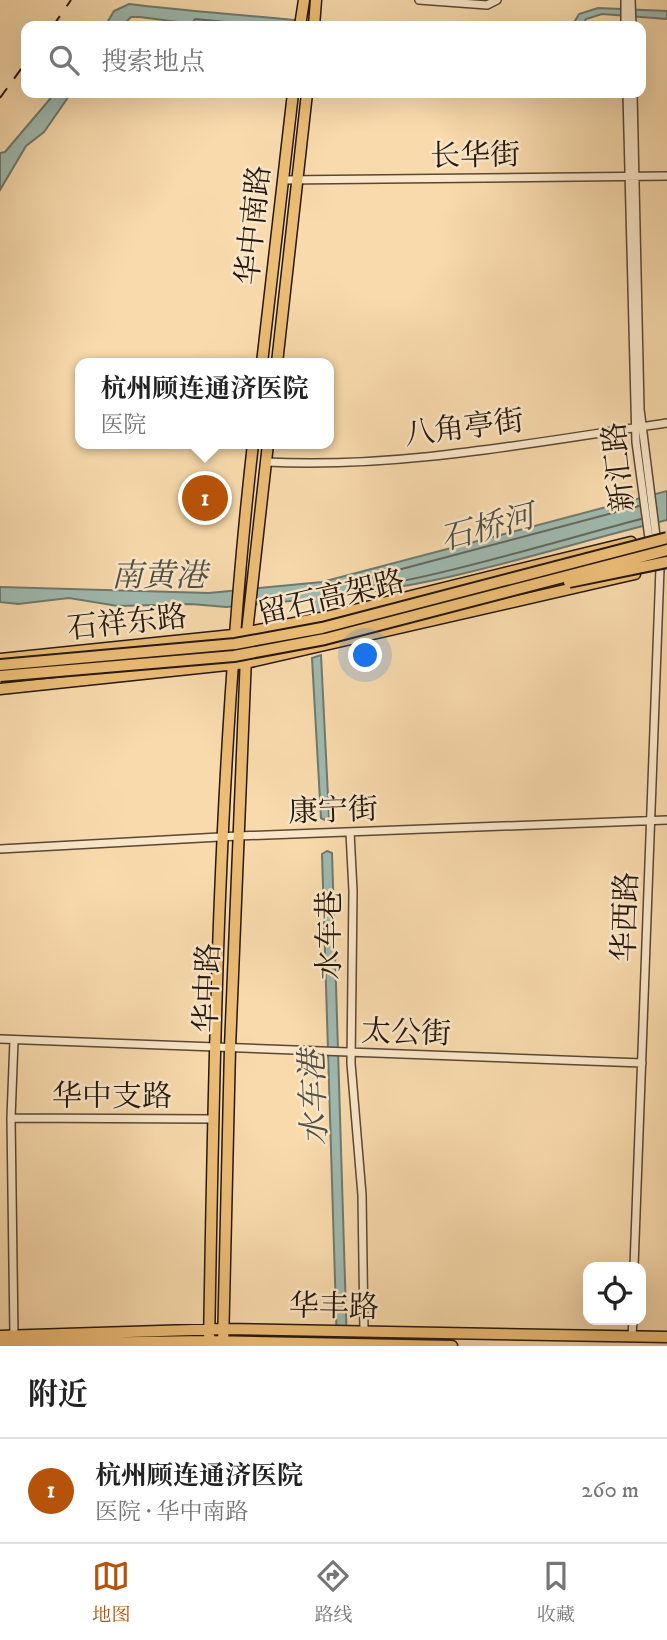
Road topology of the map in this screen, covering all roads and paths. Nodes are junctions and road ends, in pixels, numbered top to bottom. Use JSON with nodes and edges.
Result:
{"nodes":[{"id":1,"x":304,"y":0,"type":"edge"},
{"id":2,"x":316,"y":0,"type":"edge"},
{"id":3,"x":419,"y":0,"type":"edge"},
{"id":4,"x":497,"y":0,"type":"edge"},
{"id":5,"x":628,"y":2,"type":"edge"},
{"id":6,"x":301,"y":21,"type":"edge"},
{"id":7,"x":314,"y":21,"type":"edge"},
{"id":8,"x":626,"y":21,"type":"edge"},
{"id":9,"x":631,"y":21,"type":"edge"},
{"id":10,"x":292,"y":98,"type":"edge"},
{"id":11,"x":306,"y":98,"type":"edge"},
{"id":12,"x":627,"y":98,"type":"edge"},
{"id":13,"x":633,"y":98,"type":"edge"},
{"id":14,"x":632,"y":175,"type":"junction"},
{"id":15,"x":667,"y":176,"type":"edge"},
{"id":16,"x":283,"y":180,"type":"junction"},
{"id":17,"x":297,"y":180,"type":"junction"},
{"id":18,"x":263,"y":358,"type":"edge"},
{"id":19,"x":278,"y":358,"type":"edge"},
{"id":20,"x":667,"y":423,"type":"edge"},
{"id":21,"x":639,"y":427,"type":"junction"},
{"id":22,"x":252,"y":449,"type":"edge"},
{"id":23,"x":267,"y":449,"type":"edge"},
{"id":24,"x":266,"y":462,"type":"junction"},
{"id":25,"x":658,"y":533,"type":"edge"},
{"id":26,"x":667,"y":550,"type":"edge"},
{"id":27,"x":665,"y":565,"type":"edge"},
{"id":28,"x":498,"y":594,"type":"junction"},
{"id":29,"x":247,"y":632,"type":"junction"},
{"id":30,"x":233,"y":635,"type":"junction"},
{"id":31,"x":80,"y":657,"type":"junction"},
{"id":32,"x":0,"y":659,"type":"edge"},
{"id":33,"x":246,"y":663,"type":"junction"},
{"id":34,"x":231,"y":664,"type":"junction"},
{"id":35,"x":0,"y":665,"type":"edge"},
{"id":36,"x":0,"y":676,"type":"edge"},
{"id":37,"x":0,"y":689,"type":"edge"},
{"id":38,"x":651,"y":820,"type":"junction"},
{"id":39,"x":667,"y":820,"type":"edge"},
{"id":40,"x":350,"y":832,"type":"junction"},
{"id":41,"x":238,"y":836,"type":"junction"},
{"id":42,"x":223,"y":837,"type":"junction"},
{"id":43,"x":0,"y":849,"type":"edge"},
{"id":44,"x":0,"y":1039,"type":"edge"},
{"id":45,"x":14,"y":1040,"type":"junction"},
{"id":46,"x":214,"y":1046,"type":"junction"},
{"id":47,"x":230,"y":1048,"type":"junction"},
{"id":48,"x":351,"y":1053,"type":"junction"},
{"id":49,"x":642,"y":1063,"type":"junction"},
{"id":50,"x":11,"y":1118,"type":"junction"},
{"id":51,"x":212,"y":1119,"type":"junction"},
{"id":52,"x":635,"y":1262,"type":"edge"},
{"id":53,"x":632,"y":1325,"type":"edge"},
{"id":54,"x":224,"y":1329,"type":"junction"},
{"id":55,"x":359,"y":1331,"type":"junction"},
{"id":56,"x":0,"y":1336,"type":"edge"},
{"id":57,"x":14,"y":1336,"type":"junction"},
{"id":58,"x":632,"y":1336,"type":"junction"},
{"id":59,"x":667,"y":1337,"type":"edge"},
{"id":60,"x":209,"y":1339,"type":"edge"},
{"id":61,"x":0,"y":1344,"type":"edge"},
{"id":62,"x":66,"y":1344,"type":"edge"},
{"id":63,"x":223,"y":1344,"type":"edge"},
{"id":64,"x":452,"y":1346,"type":"edge"}],
"edges":[{"from":1,"to":6,"type":"main road"},
{"from":2,"to":7,"type":"main road"},
{"from":3,"to":4,"type":"street"},
{"from":5,"to":8,"type":"street"},
{"from":5,"to":9,"type":"street"},
{"from":10,"to":16,"type":"main road","name":"华中南路"},
{"from":11,"to":17,"type":"main road","name":"华中南路"},
{"from":12,"to":14,"type":"street","name":"新汇路"},
{"from":13,"to":14,"type":"street","name":"新汇路"},
{"from":14,"to":15,"type":"street","name":"长华街"},
{"from":14,"to":17,"type":"street","name":"长华街"},
{"from":14,"to":21,"type":"street","name":"新汇路"},
{"from":16,"to":17,"type":"street","name":"长华街"},
{"from":16,"to":18,"type":"main road","name":"华中南路"},
{"from":17,"to":19,"type":"main road","name":"华中南路"},
{"from":20,"to":21,"type":"street","name":"八角亭街"},
{"from":21,"to":24,"type":"street","name":"八角亭街"},
{"from":21,"to":25,"type":"street","name":"新汇路"},
{"from":21,"to":25,"type":"street","name":"新汇路"},
{"from":22,"to":30,"type":"main road"},
{"from":23,"to":24,"type":"main road"},
{"from":24,"to":29,"type":"main road"},
{"from":25,"to":27,"type":"street","name":"新汇路"},
{"from":25,"to":29,"type":"main road","name":"石祥东路"},
{"from":25,"to":31,"type":"highway","name":"留石高架路","bridge":true},
{"from":26,"to":28,"type":"highway","name":"留石高架路","bridge":true},
{"from":27,"to":28,"type":"highway","bridge":true},
{"from":27,"to":33,"type":"main road","name":"石祥东路"},
{"from":27,"to":38,"type":"street","name":"华西路"},
{"from":28,"to":36,"type":"highway","name":"留石高架路","bridge":true},
{"from":29,"to":30,"type":"main road","name":"石祥东路"},
{"from":29,"to":33,"type":"main road","name":"华中路"},
{"from":30,"to":32,"type":"main road","name":"石祥东路"},
{"from":30,"to":34,"type":"main road","name":"华中路"},
{"from":31,"to":32,"type":"highway","bridge":true},
{"from":31,"to":35,"type":"highway","name":"留石高架路","bridge":true},
{"from":33,"to":34,"type":"main road","name":"石祥东路"},
{"from":33,"to":41,"type":"main road","name":"华中路"},
{"from":34,"to":37,"type":"main road","name":"石祥东路"},
{"from":34,"to":42,"type":"main road","name":"华中路"},
{"from":38,"to":39,"type":"street","name":"康宁街"},
{"from":38,"to":40,"type":"street","name":"康宁街"},
{"from":38,"to":49,"type":"street","name":"华西路"},
{"from":40,"to":41,"type":"street","name":"康宁街"},
{"from":40,"to":48,"type":"street","name":"水车巷"},
{"from":41,"to":42,"type":"street","name":"康宁街"},
{"from":41,"to":47,"type":"main road","name":"华中路"},
{"from":42,"to":43,"type":"street","name":"康宁街"},
{"from":42,"to":46,"type":"main road","name":"华中路"},
{"from":44,"to":45,"type":"street","name":"太公街"},
{"from":45,"to":46,"type":"street","name":"太公街"},
{"from":45,"to":50,"type":"street"},
{"from":46,"to":47,"type":"street","name":"太公街"},
{"from":46,"to":51,"type":"main road","name":"华中路"},
{"from":47,"to":48,"type":"street","name":"太公街"},
{"from":47,"to":54,"type":"main road","name":"华中路"},
{"from":48,"to":49,"type":"street","name":"太公街"},
{"from":48,"to":55,"type":"street","name":"水车巷"},
{"from":49,"to":52,"type":"street","name":"华西路"},
{"from":50,"to":51,"type":"street","name":"华中支路"},
{"from":50,"to":57,"type":"street"},
{"from":51,"to":60,"type":"main road","name":"华中路"},
{"from":53,"to":58,"type":"street"},
{"from":54,"to":55,"type":"main road","name":"华丰路"},
{"from":54,"to":60,"type":"main road","name":"华丰路"},
{"from":54,"to":63,"type":"main road","name":"华中路"},
{"from":55,"to":58,"type":"main road","name":"华丰路"},
{"from":56,"to":57,"type":"main road","name":"华丰路"},
{"from":57,"to":60,"type":"main road","name":"华丰路"},
{"from":58,"to":59,"type":"main road","name":"华丰路"},
{"from":60,"to":62,"type":"main road","name":"华丰路"},
{"from":60,"to":63,"type":"main road","name":"华丰路"},
{"from":61,"to":62,"type":"main road","name":"华丰路"},
{"from":63,"to":64,"type":"main road","name":"华丰路"}]}
